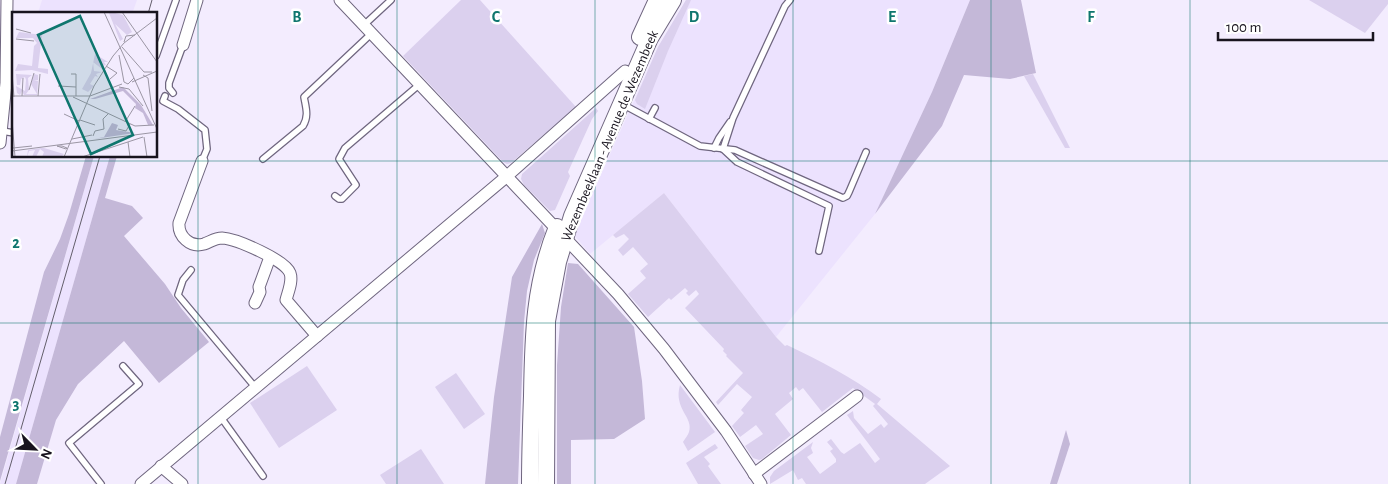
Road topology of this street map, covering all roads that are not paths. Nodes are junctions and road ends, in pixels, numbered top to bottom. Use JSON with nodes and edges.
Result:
{"nodes":[{"id":1,"x":6,"y":0,"type":"edge"},
{"id":2,"x":176,"y":0,"type":"edge"},
{"id":3,"x":197,"y":0,"type":"edge"},
{"id":4,"x":340,"y":0,"type":"edge"},
{"id":5,"x":392,"y":0,"type":"edge"},
{"id":6,"x":657,"y":0,"type":"edge"},
{"id":7,"x":673,"y":0,"type":"edge"},
{"id":8,"x":790,"y":0,"type":"edge"},
{"id":9,"x":785,"y":3,"type":"edge"},
{"id":10,"x":364,"y":24,"type":"junction"},
{"id":11,"x":372,"y":33,"type":"junction"},
{"id":12,"x":183,"y":45,"type":"joint"},
{"id":13,"x":158,"y":50,"type":"edge"},
{"id":14,"x":10,"y":68,"type":"edge"},
{"id":15,"x":625,"y":71,"type":"junction"},
{"id":16,"x":420,"y":84,"type":"junction"},
{"id":17,"x":173,"y":93,"type":"dead end"},
{"id":18,"x":165,"y":96,"type":"dead end"},
{"id":19,"x":3,"y":98,"type":"edge"},
{"id":20,"x":622,"y":104,"type":"junction"},
{"id":21,"x":655,"y":108,"type":"dead end"},
{"id":22,"x":733,"y":118,"type":"junction"},
{"id":23,"x":649,"y":119,"type":"junction"},
{"id":24,"x":1,"y":137,"type":"edge"},
{"id":25,"x":714,"y":148,"type":"junction"},
{"id":26,"x":723,"y":149,"type":"junction"},
{"id":27,"x":866,"y":152,"type":"dead end"},
{"id":28,"x":263,"y":159,"type":"dead end"},
{"id":29,"x":202,"y":161,"type":"joint"},
{"id":30,"x":506,"y":177,"type":"junction"},
{"id":31,"x":335,"y":196,"type":"dead end"},
{"id":32,"x":560,"y":233,"type":"junction"},
{"id":33,"x":818,"y":251,"type":"dead end"},
{"id":34,"x":270,"y":257,"type":"junction"},
{"id":35,"x":191,"y":270,"type":"dead end"},
{"id":36,"x":255,"y":303,"type":"dead end"},
{"id":37,"x":317,"y":336,"type":"junction"},
{"id":38,"x":123,"y":366,"type":"dead end"},
{"id":39,"x":255,"y":387,"type":"junction"},
{"id":40,"x":857,"y":396,"type":"dead end"},
{"id":41,"x":220,"y":416,"type":"junction"},
{"id":42,"x":161,"y":466,"type":"junction"},
{"id":43,"x":263,"y":476,"type":"dead end"},
{"id":44,"x":758,"y":479,"type":"edge"},
{"id":45,"x":101,"y":484,"type":"edge"},
{"id":46,"x":141,"y":484,"type":"edge"},
{"id":47,"x":182,"y":484,"type":"edge"},
{"id":48,"x":530,"y":484,"type":"edge"},
{"id":49,"x":546,"y":484,"type":"edge"}],
"edges":[{"from":1,"to":14,"type":"street"},
{"from":2,"to":13,"type":"lane"},
{"from":3,"to":12,"type":"street"},
{"from":4,"to":10,"type":"street"},
{"from":5,"to":10,"type":"lane"},
{"from":6,"to":15,"type":"main road","name":"Wezembeeklaan - Avenue de Wezembeek"},
{"from":7,"to":20,"type":"main road","name":"Wezembeeklaan - Avenue de Wezembeek"},
{"from":8,"to":9,"type":"lane"},
{"from":9,"to":22,"type":"lane"},
{"from":10,"to":11,"type":"street"},
{"from":11,"to":16,"type":"street"},
{"from":11,"to":28,"type":"lane"},
{"from":12,"to":17,"type":"lane"},
{"from":14,"to":19,"type":"street"},
{"from":15,"to":30,"type":"street"},
{"from":15,"to":32,"type":"main road","name":"Wezembeeklaan - Avenue de Wezembeek"},
{"from":16,"to":30,"type":"street"},
{"from":16,"to":31,"type":"lane"},
{"from":18,"to":29,"type":"lane"},
{"from":19,"to":24,"type":"street"},
{"from":20,"to":23,"type":"lane"},
{"from":20,"to":32,"type":"main road","name":"Wezembeeklaan - Avenue de Wezembeek"},
{"from":21,"to":23,"type":"lane"},
{"from":22,"to":25,"type":"lane"},
{"from":22,"to":26,"type":"lane"},
{"from":23,"to":25,"type":"lane"},
{"from":25,"to":26,"type":"lane"},
{"from":26,"to":27,"type":"lane"},
{"from":26,"to":33,"type":"lane"},
{"from":29,"to":34,"type":"street"},
{"from":30,"to":32,"type":"street"},
{"from":30,"to":37,"type":"street"},
{"from":32,"to":44,"type":"street"},
{"from":32,"to":48,"type":"main road","name":"Wezembeeklaan - Avenue de Wezembeek"},
{"from":32,"to":49,"type":"main road","name":"Wezembeeklaan - Avenue de Wezembeek"},
{"from":34,"to":36,"type":"street"},
{"from":34,"to":37,"type":"street"},
{"from":35,"to":39,"type":"lane"},
{"from":37,"to":39,"type":"street"},
{"from":38,"to":45,"type":"lane"},
{"from":39,"to":41,"type":"street"},
{"from":40,"to":44,"type":"street"},
{"from":41,"to":42,"type":"street"},
{"from":41,"to":43,"type":"lane"},
{"from":42,"to":46,"type":"street"},
{"from":42,"to":47,"type":"street"}]}
